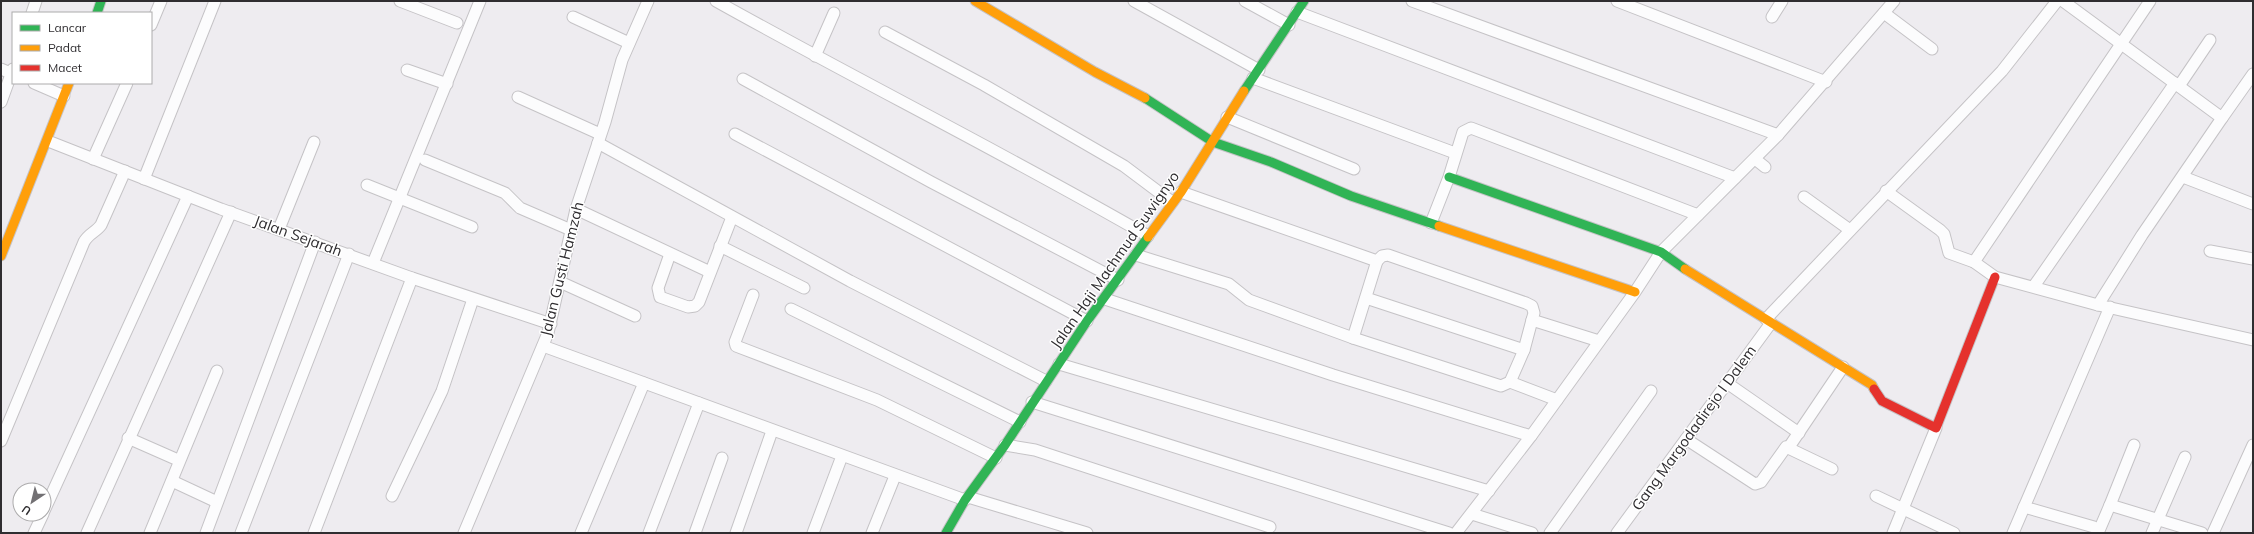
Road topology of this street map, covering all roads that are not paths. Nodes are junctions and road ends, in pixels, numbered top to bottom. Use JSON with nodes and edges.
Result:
{"nodes":[{"id":1,"x":36,"y":1,"type":"edge"},
{"id":2,"x":101,"y":1,"type":"edge"},
{"id":3,"x":161,"y":1,"type":"edge"},
{"id":4,"x":215,"y":1,"type":"edge"},
{"id":5,"x":400,"y":1,"type":"edge"},
{"id":6,"x":480,"y":1,"type":"edge"},
{"id":7,"x":648,"y":1,"type":"edge"},
{"id":8,"x":716,"y":1,"type":"edge"},
{"id":9,"x":975,"y":1,"type":"edge"},
{"id":10,"x":1134,"y":1,"type":"edge"},
{"id":11,"x":1245,"y":1,"type":"edge"},
{"id":12,"x":1304,"y":1,"type":"edge"},
{"id":13,"x":1412,"y":1,"type":"edge"},
{"id":14,"x":1617,"y":1,"type":"edge"},
{"id":15,"x":1782,"y":1,"type":"edge"},
{"id":16,"x":2062,"y":1,"type":"edge"},
{"id":17,"x":2150,"y":1,"type":"edge"},
{"id":18,"x":1888,"y":5,"type":"edge"},
{"id":19,"x":32,"y":12,"type":"edge"},
{"id":20,"x":97,"y":12,"type":"edge"},
{"id":21,"x":1297,"y":12,"type":"junction"},
{"id":22,"x":834,"y":13,"type":"dead end"},
{"id":23,"x":573,"y":17,"type":"dead end"},
{"id":24,"x":1772,"y":17,"type":"dead end"},
{"id":25,"x":152,"y":23,"type":"edge"},
{"id":26,"x":456,"y":23,"type":"dead end"},
{"id":27,"x":1289,"y":26,"type":"junction"},
{"id":28,"x":885,"y":32,"type":"dead end"},
{"id":29,"x":2210,"y":40,"type":"dead end"},
{"id":30,"x":629,"y":43,"type":"junction"},
{"id":31,"x":2121,"y":43,"type":"junction"},
{"id":32,"x":1932,"y":49,"type":"dead end"},
{"id":33,"x":815,"y":56,"type":"junction"},
{"id":34,"x":407,"y":70,"type":"dead end"},
{"id":35,"x":10,"y":71,"type":"edge"},
{"id":36,"x":1256,"y":74,"type":"junction"},
{"id":37,"x":2253,"y":74,"type":"edge"},
{"id":38,"x":743,"y":79,"type":"dead end"},
{"id":39,"x":1826,"y":82,"type":"junction"},
{"id":40,"x":36,"y":84,"type":"edge"},
{"id":41,"x":69,"y":84,"type":"edge"},
{"id":42,"x":127,"y":84,"type":"edge"},
{"id":43,"x":447,"y":84,"type":"junction"},
{"id":44,"x":2177,"y":84,"type":"junction"},
{"id":45,"x":64,"y":96,"type":"junction"},
{"id":46,"x":518,"y":97,"type":"dead end"},
{"id":47,"x":1,"y":102,"type":"edge"},
{"id":48,"x":1227,"y":117,"type":"junction"},
{"id":49,"x":2222,"y":118,"type":"junction"},
{"id":50,"x":735,"y":134,"type":"dead end"},
{"id":51,"x":1778,"y":136,"type":"junction"},
{"id":52,"x":599,"y":139,"type":"junction"},
{"id":53,"x":48,"y":141,"type":"junction"},
{"id":54,"x":314,"y":142,"type":"dead end"},
{"id":55,"x":1212,"y":142,"type":"junction"},
{"id":56,"x":1456,"y":153,"type":"junction"},
{"id":57,"x":93,"y":159,"type":"junction"},
{"id":58,"x":1755,"y":159,"type":"junction"},
{"id":59,"x":425,"y":160,"type":"dead end"},
{"id":60,"x":1765,"y":167,"type":"dead end"},
{"id":61,"x":1354,"y":169,"type":"dead end"},
{"id":62,"x":125,"y":171,"type":"junction"},
{"id":63,"x":2183,"y":176,"type":"junction"},
{"id":64,"x":1449,"y":177,"type":"junction"},
{"id":65,"x":1736,"y":178,"type":"junction"},
{"id":66,"x":144,"y":179,"type":"junction"},
{"id":67,"x":367,"y":185,"type":"dead end"},
{"id":68,"x":1886,"y":191,"type":"junction"},
{"id":69,"x":1181,"y":192,"type":"junction"},
{"id":70,"x":188,"y":196,"type":"junction"},
{"id":71,"x":400,"y":197,"type":"junction"},
{"id":72,"x":1804,"y":197,"type":"dead end"},
{"id":73,"x":1172,"y":202,"type":"junction"},
{"id":74,"x":2253,"y":204,"type":"edge"},
{"id":75,"x":576,"y":209,"type":"junction"},
{"id":76,"x":231,"y":212,"type":"junction"},
{"id":77,"x":1698,"y":215,"type":"junction"},
{"id":78,"x":732,"y":218,"type":"junction"},
{"id":79,"x":1431,"y":223,"type":"junction"},
{"id":80,"x":472,"y":227,"type":"dead end"},
{"id":81,"x":279,"y":229,"type":"junction"},
{"id":82,"x":571,"y":230,"type":"junction"},
{"id":83,"x":1850,"y":230,"type":"junction"},
{"id":84,"x":1148,"y":236,"type":"junction"},
{"id":85,"x":315,"y":242,"type":"junction"},
{"id":86,"x":720,"y":246,"type":"junction"},
{"id":87,"x":2210,"y":251,"type":"dead end"},
{"id":88,"x":1661,"y":252,"type":"junction"},
{"id":89,"x":350,"y":254,"type":"junction"},
{"id":90,"x":670,"y":254,"type":"junction"},
{"id":91,"x":1136,"y":255,"type":"junction"},
{"id":92,"x":1,"y":256,"type":"edge"},
{"id":93,"x":2253,"y":259,"type":"edge"},
{"id":94,"x":1377,"y":261,"type":"junction"},
{"id":95,"x":1974,"y":262,"type":"junction"},
{"id":96,"x":373,"y":263,"type":"junction"},
{"id":97,"x":710,"y":272,"type":"junction"},
{"id":98,"x":1995,"y":277,"type":"junction"},
{"id":99,"x":412,"y":278,"type":"junction"},
{"id":100,"x":1118,"y":280,"type":"junction"},
{"id":101,"x":560,"y":282,"type":"junction"},
{"id":102,"x":2034,"y":286,"type":"junction"},
{"id":103,"x":804,"y":288,"type":"dead end"},
{"id":104,"x":1635,"y":292,"type":"junction"},
{"id":105,"x":753,"y":295,"type":"dead end"},
{"id":106,"x":1366,"y":298,"type":"junction"},
{"id":107,"x":473,"y":299,"type":"junction"},
{"id":108,"x":1105,"y":299,"type":"junction"},
{"id":109,"x":2098,"y":305,"type":"junction"},
{"id":110,"x":2110,"y":307,"type":"junction"},
{"id":111,"x":791,"y":309,"type":"dead end"},
{"id":112,"x":635,"y":316,"type":"dead end"},
{"id":113,"x":1532,"y":320,"type":"junction"},
{"id":114,"x":1087,"y":321,"type":"junction"},
{"id":115,"x":1768,"y":321,"type":"junction"},
{"id":116,"x":551,"y":324,"type":"junction"},
{"id":117,"x":1353,"y":338,"type":"junction"},
{"id":118,"x":2253,"y":340,"type":"edge"},
{"id":119,"x":1599,"y":341,"type":"junction"},
{"id":120,"x":543,"y":346,"type":"junction"},
{"id":121,"x":1524,"y":350,"type":"junction"},
{"id":122,"x":1059,"y":364,"type":"junction"},
{"id":123,"x":1843,"y":367,"type":"junction"},
{"id":124,"x":216,"y":371,"type":"dead end"},
{"id":125,"x":1046,"y":381,"type":"junction"},
{"id":126,"x":1510,"y":382,"type":"junction"},
{"id":127,"x":644,"y":383,"type":"junction"},
{"id":128,"x":1727,"y":383,"type":"junction"},
{"id":129,"x":1651,"y":391,"type":"dead end"},
{"id":130,"x":1557,"y":400,"type":"junction"},
{"id":131,"x":1032,"y":402,"type":"junction"},
{"id":132,"x":699,"y":403,"type":"junction"},
{"id":133,"x":1020,"y":422,"type":"junction"},
{"id":134,"x":1936,"y":428,"type":"junction"},
{"id":135,"x":772,"y":431,"type":"junction"},
{"id":136,"x":1799,"y":432,"type":"junction"},
{"id":137,"x":1531,"y":436,"type":"junction"},
{"id":138,"x":128,"y":438,"type":"junction"},
{"id":139,"x":1686,"y":438,"type":"junction"},
{"id":140,"x":1,"y":441,"type":"edge"},
{"id":141,"x":1005,"y":445,"type":"junction"},
{"id":142,"x":2134,"y":445,"type":"dead end"},
{"id":143,"x":2253,"y":445,"type":"edge"},
{"id":144,"x":1789,"y":447,"type":"junction"},
{"id":145,"x":842,"y":456,"type":"junction"},
{"id":146,"x":2185,"y":457,"type":"dead end"},
{"id":147,"x":722,"y":458,"type":"dead end"},
{"id":148,"x":996,"y":458,"type":"junction"},
{"id":149,"x":178,"y":460,"type":"junction"},
{"id":150,"x":1832,"y":469,"type":"dead end"},
{"id":151,"x":895,"y":476,"type":"junction"},
{"id":152,"x":172,"y":481,"type":"junction"},
{"id":153,"x":1489,"y":491,"type":"junction"},
{"id":154,"x":52,"y":494,"type":"edge"},
{"id":155,"x":392,"y":496,"type":"dead end"},
{"id":156,"x":1876,"y":496,"type":"dead end"},
{"id":157,"x":967,"y":499,"type":"junction"},
{"id":158,"x":218,"y":502,"type":"junction"},
{"id":159,"x":2110,"y":505,"type":"junction"},
{"id":160,"x":2024,"y":507,"type":"junction"},
{"id":161,"x":1903,"y":509,"type":"junction"},
{"id":162,"x":1472,"y":514,"type":"junction"},
{"id":163,"x":2158,"y":519,"type":"junction"},
{"id":164,"x":39,"y":522,"type":"edge"},
{"id":165,"x":1270,"y":527,"type":"dead end"},
{"id":166,"x":2096,"y":530,"type":"edge"},
{"id":167,"x":1950,"y":532,"type":"edge"},
{"id":168,"x":34,"y":533,"type":"edge"},
{"id":169,"x":87,"y":533,"type":"edge"},
{"id":170,"x":150,"y":533,"type":"edge"},
{"id":171,"x":206,"y":533,"type":"edge"},
{"id":172,"x":241,"y":533,"type":"edge"},
{"id":173,"x":314,"y":533,"type":"edge"},
{"id":174,"x":464,"y":533,"type":"edge"},
{"id":175,"x":581,"y":533,"type":"edge"},
{"id":176,"x":649,"y":533,"type":"edge"},
{"id":177,"x":695,"y":533,"type":"edge"},
{"id":178,"x":736,"y":533,"type":"edge"},
{"id":179,"x":813,"y":533,"type":"edge"},
{"id":180,"x":872,"y":533,"type":"edge"},
{"id":181,"x":946,"y":533,"type":"edge"},
{"id":182,"x":1087,"y":533,"type":"edge"},
{"id":183,"x":1449,"y":533,"type":"edge"},
{"id":184,"x":1456,"y":533,"type":"edge"},
{"id":185,"x":1532,"y":533,"type":"edge"},
{"id":186,"x":1550,"y":533,"type":"edge"},
{"id":187,"x":1617,"y":533,"type":"edge"},
{"id":188,"x":1893,"y":533,"type":"edge"},
{"id":189,"x":2013,"y":533,"type":"edge"},
{"id":190,"x":2152,"y":533,"type":"edge"},
{"id":191,"x":2202,"y":533,"type":"edge"},
{"id":192,"x":2214,"y":533,"type":"edge"}],
"edges":[{"from":1,"to":19,"type":"street"},
{"from":2,"to":20,"type":"street"},
{"from":3,"to":25,"type":"street"},
{"from":4,"to":66,"type":"street"},
{"from":5,"to":26,"type":"street"},
{"from":6,"to":43,"type":"street"},
{"from":7,"to":30,"type":"street","name":"Jalan Gusti Hamzah"},
{"from":8,"to":33,"type":"street"},
{"from":9,"to":55,"type":"street"},
{"from":10,"to":36,"type":"street"},
{"from":11,"to":27,"type":"street"},
{"from":12,"to":21,"type":"street","name":"Jalan Haji Machmud Suwignyo"},
{"from":13,"to":51,"type":"street"},
{"from":14,"to":39,"type":"street"},
{"from":15,"to":24,"type":"street"},
{"from":16,"to":31,"type":"street"},
{"from":16,"to":68,"type":"street","name":"Gang Margodadirejo I Dalem"},
{"from":17,"to":31,"type":"street"},
{"from":18,"to":32,"type":"street"},
{"from":18,"to":39,"type":"street"},
{"from":21,"to":27,"type":"street","name":"Jalan Haji Machmud Suwignyo"},
{"from":21,"to":65,"type":"street"},
{"from":22,"to":33,"type":"street"},
{"from":23,"to":30,"type":"street"},
{"from":27,"to":36,"type":"street","name":"Jalan Haji Machmud Suwignyo"},
{"from":28,"to":73,"type":"street"},
{"from":29,"to":44,"type":"street"},
{"from":30,"to":52,"type":"street","name":"Jalan Gusti Hamzah"},
{"from":31,"to":44,"type":"street"},
{"from":31,"to":95,"type":"street"},
{"from":33,"to":84,"type":"street"},
{"from":34,"to":43,"type":"street"},
{"from":35,"to":47,"type":"street"},
{"from":36,"to":48,"type":"street","name":"Jalan Haji Machmud Suwignyo"},
{"from":36,"to":56,"type":"street"},
{"from":37,"to":49,"type":"street"},
{"from":38,"to":100,"type":"street"},
{"from":39,"to":51,"type":"street"},
{"from":40,"to":45,"type":"street"},
{"from":41,"to":45,"type":"street"},
{"from":42,"to":57,"type":"street"},
{"from":43,"to":71,"type":"street"},
{"from":44,"to":49,"type":"street"},
{"from":44,"to":102,"type":"street"},
{"from":45,"to":53,"type":"street"},
{"from":46,"to":52,"type":"street"},
{"from":48,"to":55,"type":"street","name":"Jalan Haji Machmud Suwignyo"},
{"from":48,"to":61,"type":"street"},
{"from":49,"to":63,"type":"street"},
{"from":50,"to":114,"type":"street"},
{"from":51,"to":58,"type":"street"},
{"from":52,"to":75,"type":"street","name":"Jalan Gusti Hamzah"},
{"from":52,"to":78,"type":"street"},
{"from":53,"to":57,"type":"street","name":"Jalan Sejarah"},
{"from":53,"to":92,"type":"street"},
{"from":54,"to":81,"type":"street"},
{"from":55,"to":69,"type":"street","name":"Jalan Haji Machmud Suwignyo"},
{"from":55,"to":79,"type":"street"},
{"from":56,"to":64,"type":"street"},
{"from":56,"to":77,"type":"street"},
{"from":57,"to":62,"type":"street","name":"Jalan Sejarah"},
{"from":58,"to":60,"type":"street"},
{"from":58,"to":65,"type":"street"},
{"from":59,"to":82,"type":"street"},
{"from":62,"to":66,"type":"street","name":"Jalan Sejarah"},
{"from":62,"to":140,"type":"street"},
{"from":63,"to":74,"type":"street"},
{"from":63,"to":109,"type":"street"},
{"from":64,"to":79,"type":"street"},
{"from":64,"to":88,"type":"street"},
{"from":65,"to":77,"type":"street"},
{"from":66,"to":70,"type":"street","name":"Jalan Sejarah"},
{"from":67,"to":71,"type":"street"},
{"from":68,"to":83,"type":"street","name":"Gang Margodadirejo I Dalem"},
{"from":68,"to":95,"type":"street"},
{"from":69,"to":73,"type":"street","name":"Jalan Haji Machmud Suwignyo"},
{"from":69,"to":94,"type":"street"},
{"from":70,"to":76,"type":"street","name":"Jalan Sejarah"},
{"from":70,"to":154,"type":"street"},
{"from":71,"to":80,"type":"street"},
{"from":71,"to":96,"type":"street"},
{"from":72,"to":83,"type":"street"},
{"from":73,"to":84,"type":"street","name":"Jalan Haji Machmud Suwignyo"},
{"from":75,"to":82,"type":"street","name":"Jalan Gusti Hamzah"},
{"from":75,"to":90,"type":"street"},
{"from":76,"to":81,"type":"street","name":"Jalan Sejarah"},
{"from":76,"to":138,"type":"street"},
{"from":77,"to":88,"type":"street"},
{"from":78,"to":86,"type":"street"},
{"from":78,"to":125,"type":"street"},
{"from":79,"to":104,"type":"street"},
{"from":81,"to":85,"type":"street","name":"Jalan Sejarah"},
{"from":82,"to":101,"type":"street","name":"Jalan Gusti Hamzah"},
{"from":83,"to":115,"type":"street","name":"Gang Margodadirejo I Dalem"},
{"from":84,"to":91,"type":"street","name":"Jalan Haji Machmud Suwignyo"},
{"from":85,"to":89,"type":"street","name":"Jalan Sejarah"},
{"from":85,"to":158,"type":"street"},
{"from":86,"to":97,"type":"street"},
{"from":86,"to":103,"type":"street"},
{"from":87,"to":93,"type":"street"},
{"from":88,"to":104,"type":"street"},
{"from":88,"to":115,"type":"street"},
{"from":89,"to":96,"type":"street","name":"Jalan Sejarah"},
{"from":89,"to":172,"type":"street"},
{"from":90,"to":97,"type":"street"},
{"from":90,"to":97,"type":"street"},
{"from":91,"to":100,"type":"street","name":"Jalan Haji Machmud Suwignyo"},
{"from":91,"to":117,"type":"street"},
{"from":94,"to":106,"type":"street"},
{"from":94,"to":113,"type":"street"},
{"from":95,"to":98,"type":"street"},
{"from":96,"to":99,"type":"street","name":"Jalan Sejarah"},
{"from":98,"to":102,"type":"street"},
{"from":98,"to":134,"type":"street"},
{"from":99,"to":107,"type":"street","name":"Jalan Sejarah"},
{"from":99,"to":173,"type":"street"},
{"from":100,"to":108,"type":"street","name":"Jalan Haji Machmud Suwignyo"},
{"from":101,"to":112,"type":"street"},
{"from":101,"to":116,"type":"street","name":"Jalan Gusti Hamzah"},
{"from":102,"to":109,"type":"street"},
{"from":104,"to":119,"type":"street"},
{"from":105,"to":148,"type":"street"},
{"from":106,"to":117,"type":"street"},
{"from":106,"to":121,"type":"street"},
{"from":107,"to":116,"type":"street","name":"Jalan Sejarah"},
{"from":107,"to":155,"type":"street"},
{"from":108,"to":114,"type":"street","name":"Jalan Haji Machmud Suwignyo"},
{"from":108,"to":137,"type":"street"},
{"from":109,"to":110,"type":"street"},
{"from":110,"to":118,"type":"street"},
{"from":110,"to":160,"type":"street"},
{"from":111,"to":133,"type":"street"},
{"from":113,"to":119,"type":"street"},
{"from":113,"to":121,"type":"street"},
{"from":114,"to":122,"type":"street","name":"Jalan Haji Machmud Suwignyo"},
{"from":115,"to":123,"type":"street"},
{"from":115,"to":128,"type":"street","name":"Gang Margodadirejo I Dalem"},
{"from":116,"to":120,"type":"street","name":"Jalan Gusti Hamzah"},
{"from":117,"to":126,"type":"street"},
{"from":119,"to":130,"type":"street"},
{"from":120,"to":127,"type":"street"},
{"from":120,"to":174,"type":"street","name":"Jalan Gusti Hamzah"},
{"from":121,"to":126,"type":"street"},
{"from":122,"to":125,"type":"street","name":"Jalan Haji Machmud Suwignyo"},
{"from":122,"to":153,"type":"street"},
{"from":123,"to":134,"type":"street"},
{"from":123,"to":136,"type":"street"},
{"from":124,"to":149,"type":"street"},
{"from":125,"to":131,"type":"street","name":"Jalan Haji Machmud Suwignyo"},
{"from":126,"to":130,"type":"street"},
{"from":127,"to":132,"type":"street"},
{"from":127,"to":175,"type":"street"},
{"from":128,"to":136,"type":"street"},
{"from":128,"to":139,"type":"street","name":"Gang Margodadirejo I Dalem"},
{"from":129,"to":186,"type":"street"},
{"from":130,"to":137,"type":"street"},
{"from":131,"to":133,"type":"street","name":"Jalan Haji Machmud Suwignyo"},
{"from":131,"to":183,"type":"street"},
{"from":132,"to":135,"type":"street"},
{"from":132,"to":176,"type":"street"},
{"from":133,"to":141,"type":"street","name":"Jalan Haji Machmud Suwignyo"},
{"from":134,"to":161,"type":"street"},
{"from":135,"to":145,"type":"street"},
{"from":135,"to":178,"type":"street"},
{"from":136,"to":144,"type":"street"},
{"from":137,"to":153,"type":"street"},
{"from":138,"to":149,"type":"street"},
{"from":138,"to":169,"type":"street"},
{"from":139,"to":144,"type":"street"},
{"from":139,"to":187,"type":"street","name":"Gang Margodadirejo I Dalem"},
{"from":141,"to":148,"type":"street","name":"Jalan Haji Machmud Suwignyo"},
{"from":141,"to":165,"type":"street"},
{"from":142,"to":159,"type":"street"},
{"from":143,"to":192,"type":"street"},
{"from":144,"to":150,"type":"street"},
{"from":145,"to":151,"type":"street"},
{"from":145,"to":179,"type":"street"},
{"from":146,"to":163,"type":"street"},
{"from":147,"to":177,"type":"street"},
{"from":148,"to":157,"type":"street","name":"Jalan Haji Machmud Suwignyo"},
{"from":149,"to":152,"type":"street"},
{"from":151,"to":157,"type":"street"},
{"from":151,"to":180,"type":"street"},
{"from":152,"to":158,"type":"street"},
{"from":152,"to":170,"type":"street"},
{"from":153,"to":162,"type":"street"},
{"from":156,"to":161,"type":"street"},
{"from":157,"to":181,"type":"street","name":"Jalan Haji Machmud Suwignyo"},
{"from":157,"to":182,"type":"street"},
{"from":158,"to":171,"type":"street"},
{"from":159,"to":163,"type":"street"},
{"from":159,"to":166,"type":"street"},
{"from":160,"to":166,"type":"street"},
{"from":160,"to":189,"type":"street"},
{"from":161,"to":167,"type":"street"},
{"from":161,"to":188,"type":"street"},
{"from":162,"to":184,"type":"street"},
{"from":162,"to":185,"type":"street"},
{"from":163,"to":190,"type":"street"},
{"from":163,"to":191,"type":"street"},
{"from":164,"to":168,"type":"street"}]}
